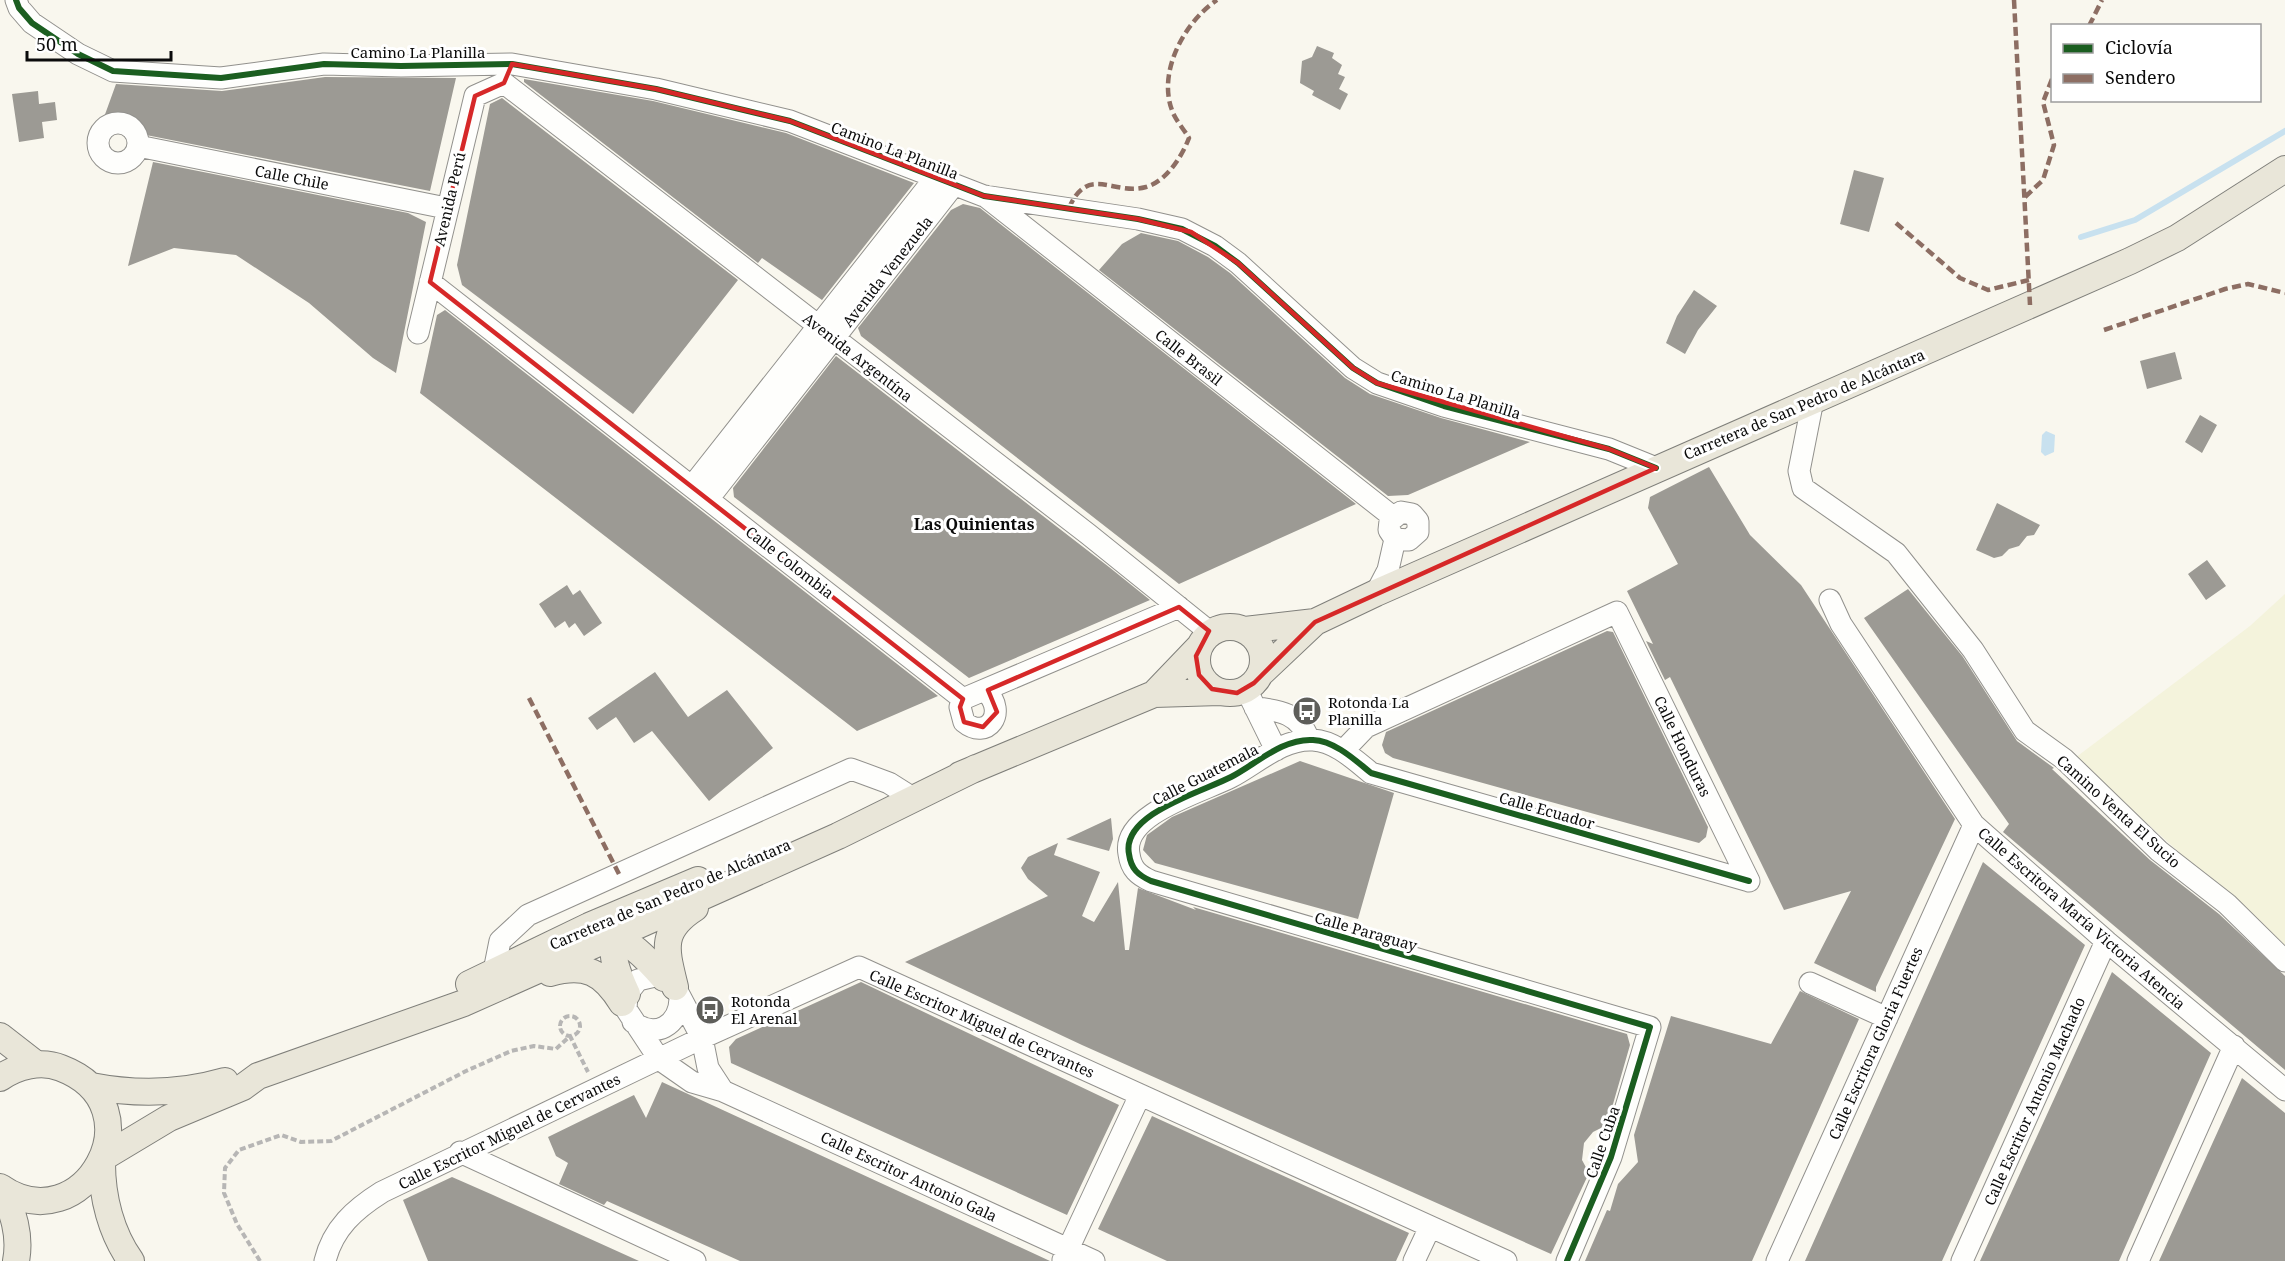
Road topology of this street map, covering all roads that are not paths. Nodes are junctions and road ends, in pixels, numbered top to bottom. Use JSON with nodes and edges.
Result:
{"nodes":[{"id":1,"x":16,"y":0,"type":"edge"},
{"id":2,"x":508,"y":74,"type":"junction"},
{"id":3,"x":138,"y":146,"type":"dead end"},
{"id":4,"x":2285,"y":169,"type":"edge"},
{"id":5,"x":944,"y":182,"type":"junction"},
{"id":6,"x":984,"y":196,"type":"junction"},
{"id":7,"x":446,"y":208,"type":"junction"},
{"id":8,"x":430,"y":282,"type":"junction"},
{"id":9,"x":827,"y":332,"type":"junction"},
{"id":10,"x":418,"y":333,"type":"dead end"},
{"id":11,"x":1813,"y":400,"type":"junction"},
{"id":12,"x":1656,"y":468,"type":"junction"},
{"id":13,"x":701,"y":491,"type":"junction"},
{"id":14,"x":1376,"y":593,"type":"junction"},
{"id":15,"x":1830,"y":600,"type":"dead end"},
{"id":16,"x":1179,"y":607,"type":"junction"},
{"id":17,"x":1314,"y":622,"type":"junction"},
{"id":18,"x":1245,"y":630,"type":"junction"},
{"id":19,"x":1205,"y":640,"type":"junction"},
{"id":20,"x":986,"y":691,"type":"junction"},
{"id":21,"x":1254,"y":691,"type":"junction"},
{"id":22,"x":1221,"y":692,"type":"junction"},
{"id":23,"x":1154,"y":694,"type":"junction"},
{"id":24,"x":963,"y":699,"type":"junction"},
{"id":25,"x":1309,"y":740,"type":"junction"},
{"id":26,"x":1276,"y":750,"type":"junction"},
{"id":27,"x":1343,"y":751,"type":"junction"},
{"id":28,"x":976,"y":768,"type":"junction"},
{"id":29,"x":908,"y":795,"type":"junction"},
{"id":30,"x":1144,"y":818,"type":"joint"},
{"id":31,"x":1974,"y":825,"type":"junction"},
{"id":32,"x":838,"y":836,"type":"junction"},
{"id":33,"x":749,"y":860,"type":"junction"},
{"id":34,"x":1749,"y":881,"type":"joint"},
{"id":35,"x":615,"y":935,"type":"junction"},
{"id":36,"x":2106,"y":941,"type":"junction"},
{"id":37,"x":2285,"y":961,"type":"edge"},
{"id":38,"x":497,"y":975,"type":"junction"},
{"id":39,"x":1810,"y":983,"type":"dead end"},
{"id":40,"x":673,"y":988,"type":"junction"},
{"id":41,"x":629,"y":1009,"type":"junction"},
{"id":42,"x":1887,"y":1018,"type":"junction"},
{"id":43,"x":1650,"y":1027,"type":"joint"},
{"id":44,"x":0,"y":1036,"type":"edge"},
{"id":45,"x":702,"y":1038,"type":"junction"},
{"id":46,"x":2234,"y":1046,"type":"junction"},
{"id":47,"x":659,"y":1059,"type":"junction"},
{"id":48,"x":36,"y":1064,"type":"junction"},
{"id":49,"x":258,"y":1076,"type":"junction"},
{"id":50,"x":0,"y":1078,"type":"edge"},
{"id":51,"x":91,"y":1086,"type":"junction"},
{"id":52,"x":2285,"y":1090,"type":"edge"},
{"id":53,"x":723,"y":1091,"type":"junction"},
{"id":54,"x":1140,"y":1095,"type":"junction"},
{"id":55,"x":460,"y":1152,"type":"junction"},
{"id":56,"x":103,"y":1160,"type":"junction"},
{"id":57,"x":1,"y":1188,"type":"edge"},
{"id":58,"x":50,"y":1200,"type":"junction"},
{"id":59,"x":1430,"y":1227,"type":"junction"},
{"id":60,"x":17,"y":1253,"type":"edge"},
{"id":61,"x":1066,"y":1255,"type":"edge"},
{"id":62,"x":130,"y":1261,"type":"edge"},
{"id":63,"x":325,"y":1261,"type":"edge"},
{"id":64,"x":695,"y":1261,"type":"edge"},
{"id":65,"x":1094,"y":1261,"type":"edge"},
{"id":66,"x":1414,"y":1261,"type":"edge"},
{"id":67,"x":1506,"y":1261,"type":"edge"},
{"id":68,"x":1567,"y":1261,"type":"edge"},
{"id":69,"x":1777,"y":1261,"type":"edge"},
{"id":70,"x":1962,"y":1261,"type":"edge"},
{"id":71,"x":2138,"y":1261,"type":"edge"}],
"edges":[{"from":1,"to":2,"type":"street","name":"Camino La Planilla"},
{"from":2,"to":5,"type":"street","name":"Camino La Planilla"},
{"from":2,"to":7,"type":"street","name":"Avenida Perú"},
{"from":2,"to":9,"type":"street","name":"Avenida Argentína"},
{"from":3,"to":7,"type":"street","name":"Calle Chile"},
{"from":4,"to":11,"type":"main road","name":"Carretera de San Pedro de Alcántara"},
{"from":5,"to":6,"type":"street","name":"Camino La Planilla"},
{"from":5,"to":9,"type":"street","name":"Avenida Venezuela"},
{"from":6,"to":12,"type":"street","name":"Camino La Planilla"},
{"from":6,"to":14,"type":"street","name":"Calle Brasil"},
{"from":7,"to":8,"type":"street","name":"Avenida Perú"},
{"from":8,"to":10,"type":"street","name":"Avenida Perú"},
{"from":8,"to":13,"type":"street","name":"Calle Colombia"},
{"from":9,"to":13,"type":"street","name":"Avenida Venezuela"},
{"from":9,"to":16,"type":"street","name":"Avenida Argentína"},
{"from":11,"to":12,"type":"main road","name":"Carretera de San Pedro de Alcántara"},
{"from":11,"to":37,"type":"street","name":"Camino Venta El Sucio"},
{"from":12,"to":14,"type":"main road","name":"Carretera de San Pedro de Alcántara"},
{"from":13,"to":24,"type":"street","name":"Calle Colombia"},
{"from":14,"to":17,"type":"main road","name":"Carretera de San Pedro de Alcántara"},
{"from":15,"to":31,"type":"street","name":"Calle Escritora María Victoria Atencia"},
{"from":16,"to":19,"type":"street","name":"Avenida Argentína"},
{"from":16,"to":20,"type":"street"},
{"from":17,"to":18,"type":"main road","name":"Carretera de San Pedro de Alcántara"},
{"from":17,"to":21,"type":"main road","name":"Carretera de San Pedro de Alcántara"},
{"from":18,"to":19,"type":"main road"},
{"from":18,"to":21,"type":"main road"},
{"from":19,"to":22,"type":"main road"},
{"from":19,"to":23,"type":"main road","name":"Carretera de San Pedro de Alcántara"},
{"from":20,"to":24,"type":"street"},
{"from":20,"to":24,"type":"street"},
{"from":21,"to":22,"type":"main road"},
{"from":21,"to":25,"type":"street"},
{"from":21,"to":26,"type":"street"},
{"from":22,"to":23,"type":"main road","name":"Carretera de San Pedro de Alcántara"},
{"from":23,"to":28,"type":"main road","name":"Carretera de San Pedro de Alcántara"},
{"from":25,"to":26,"type":"street","name":"Calle Guatemala"},
{"from":25,"to":27,"type":"street"},
{"from":26,"to":30,"type":"street","name":"Calle Guatemala"},
{"from":27,"to":34,"type":"street","name":"Calle Ecuador"},
{"from":27,"to":34,"type":"street","name":"Calle Honduras"},
{"from":28,"to":29,"type":"main road","name":"Carretera de San Pedro de Alcántara"},
{"from":28,"to":32,"type":"main road","name":"Carretera de San Pedro de Alcántara"},
{"from":29,"to":33,"type":"main road","name":"Carretera de San Pedro de Alcántara"},
{"from":29,"to":38,"type":"street"},
{"from":30,"to":43,"type":"street","name":"Calle Paraguay"},
{"from":31,"to":36,"type":"street","name":"Calle Escritora María Victoria Atencia"},
{"from":31,"to":42,"type":"street","name":"Calle Escritora Gloria Fuertes"},
{"from":32,"to":35,"type":"main road","name":"Carretera de San Pedro de Alcántara"},
{"from":32,"to":40,"type":"main road"},
{"from":33,"to":35,"type":"main road"},
{"from":33,"to":38,"type":"main road","name":"Carretera de San Pedro de Alcántara"},
{"from":35,"to":38,"type":"main road","name":"Carretera de San Pedro de Alcántara"},
{"from":35,"to":40,"type":"main road"},
{"from":35,"to":41,"type":"main road"},
{"from":36,"to":46,"type":"street","name":"Calle Escritora María Victoria Atencia"},
{"from":36,"to":70,"type":"street","name":"Calle Escritor Antonio Machado"},
{"from":38,"to":41,"type":"main road"},
{"from":38,"to":49,"type":"main road","name":"Carretera de San Pedro de Alcántara"},
{"from":39,"to":42,"type":"street"},
{"from":40,"to":41,"type":"street"},
{"from":40,"to":41,"type":"street"},
{"from":40,"to":45,"type":"street"},
{"from":41,"to":47,"type":"street"},
{"from":42,"to":69,"type":"street","name":"Calle Escritora Gloria Fuertes"},
{"from":43,"to":68,"type":"street","name":"Calle Cuba"},
{"from":44,"to":48,"type":"main road"},
{"from":45,"to":47,"type":"street","name":"Calle Escritor Miguel de Cervantes"},
{"from":45,"to":53,"type":"street"},
{"from":45,"to":54,"type":"street","name":"Calle Escritor Miguel de Cervantes"},
{"from":46,"to":52,"type":"street","name":"Calle Escritora María Victoria Atencia"},
{"from":46,"to":71,"type":"street"},
{"from":47,"to":53,"type":"street","name":"Calle Escritor Antonio Gala"},
{"from":47,"to":55,"type":"street","name":"Calle Escritor Miguel de Cervantes"},
{"from":48,"to":50,"type":"main road"},
{"from":48,"to":51,"type":"main road"},
{"from":49,"to":51,"type":"main road","name":"Carretera de San Pedro de Alcántara"},
{"from":49,"to":56,"type":"main road","name":"Carretera de San Pedro de Alcántara"},
{"from":51,"to":56,"type":"main road"},
{"from":53,"to":61,"type":"street","name":"Calle Escritor Antonio Gala"},
{"from":54,"to":59,"type":"street","name":"Calle Escritor Miguel de Cervantes"},
{"from":54,"to":61,"type":"street"},
{"from":55,"to":63,"type":"street","name":"Calle Escritor Miguel de Cervantes"},
{"from":55,"to":64,"type":"street"},
{"from":56,"to":58,"type":"main road","name":"Carretera de San Pedro de Alcántara"},
{"from":56,"to":62,"type":"main road"},
{"from":57,"to":58,"type":"main road"},
{"from":57,"to":60,"type":"main road"},
{"from":58,"to":60,"type":"main road"},
{"from":59,"to":66,"type":"street"},
{"from":59,"to":67,"type":"street","name":"Calle Escritor Miguel de Cervantes"},
{"from":61,"to":65,"type":"street","name":"Calle Escritor Antonio Gala"}]}
